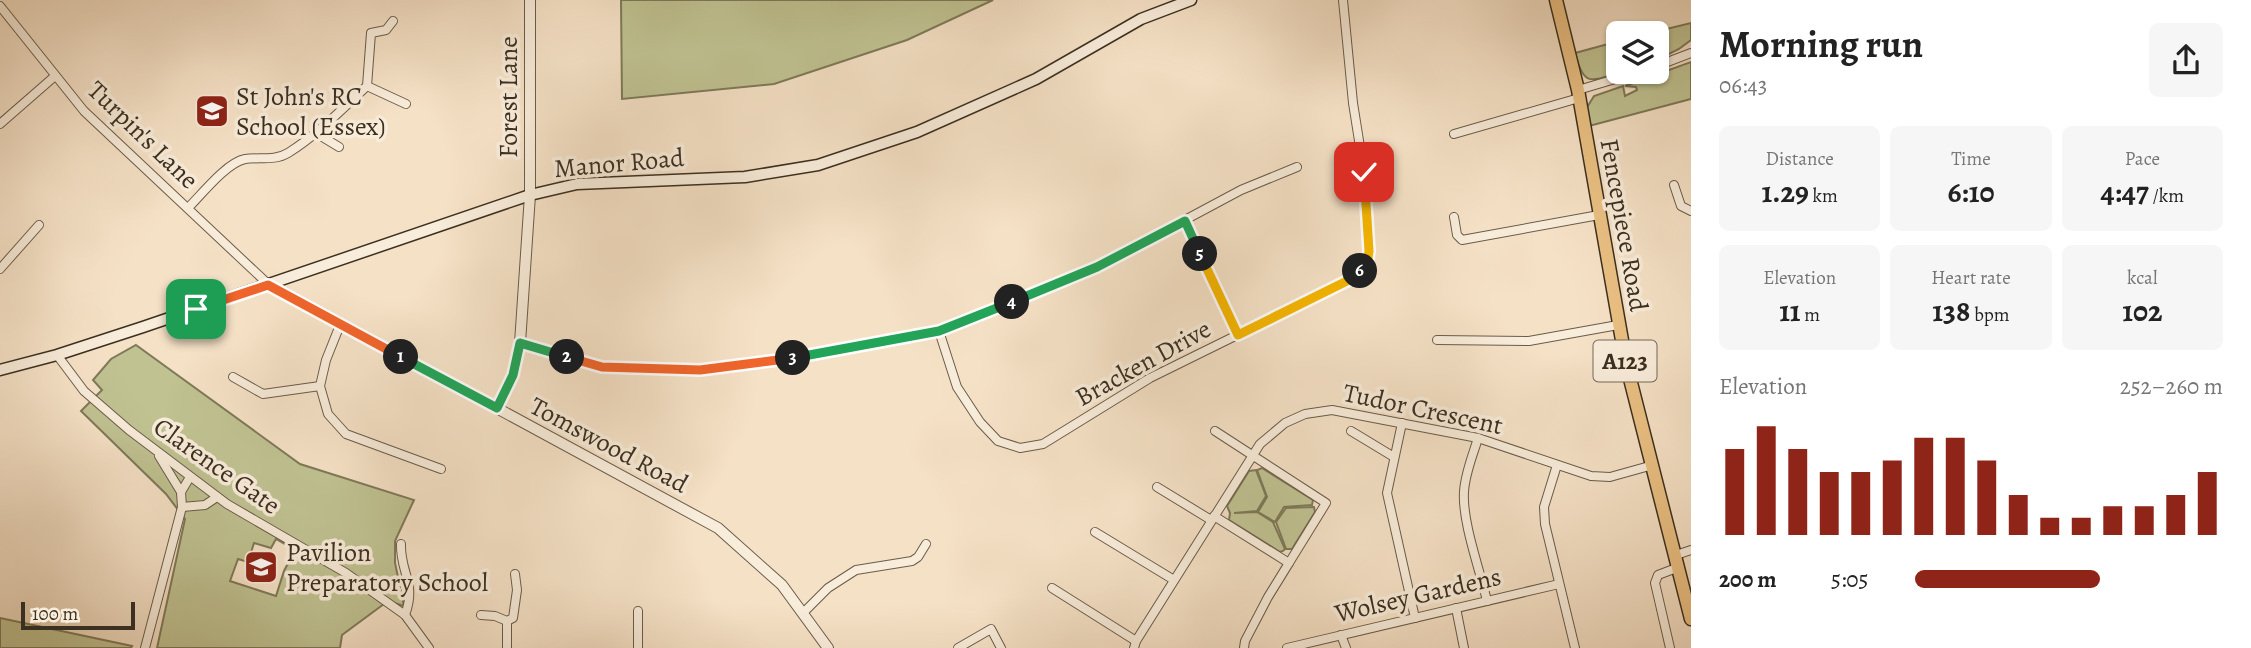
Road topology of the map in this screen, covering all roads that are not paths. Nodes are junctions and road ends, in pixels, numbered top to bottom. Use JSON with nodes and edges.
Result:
{"nodes":[{"id":1,"x":530,"y":0,"type":"edge"},
{"id":2,"x":1191,"y":0,"type":"edge"},
{"id":3,"x":1343,"y":0,"type":"edge"},
{"id":4,"x":1556,"y":0,"type":"edge"},
{"id":5,"x":0,"y":6,"type":"edge"},
{"id":6,"x":393,"y":21,"type":"dead end"},
{"id":7,"x":1691,"y":52,"type":"edge"},
{"id":8,"x":1669,"y":61,"type":"edge"},
{"id":9,"x":55,"y":76,"type":"junction"},
{"id":10,"x":1606,"y":84,"type":"edge"},
{"id":11,"x":367,"y":86,"type":"junction"},
{"id":12,"x":1579,"y":94,"type":"junction"},
{"id":13,"x":405,"y":104,"type":"dead end"},
{"id":14,"x":0,"y":111,"type":"edge"},
{"id":15,"x":3,"y":121,"type":"edge"},
{"id":16,"x":316,"y":133,"type":"junction"},
{"id":17,"x":1454,"y":134,"type":"dead end"},
{"id":18,"x":339,"y":147,"type":"dead end"},
{"id":19,"x":1297,"y":167,"type":"dead end"},
{"id":20,"x":1674,"y":185,"type":"dead end"},
{"id":21,"x":530,"y":195,"type":"junction"},
{"id":22,"x":188,"y":208,"type":"junction"},
{"id":23,"x":1691,"y":211,"type":"edge"},
{"id":24,"x":1599,"y":215,"type":"junction"},
{"id":25,"x":1454,"y":217,"type":"dead end"},
{"id":26,"x":1185,"y":221,"type":"junction"},
{"id":27,"x":39,"y":225,"type":"dead end"},
{"id":28,"x":0,"y":269,"type":"edge"},
{"id":29,"x":268,"y":285,"type":"junction"},
{"id":30,"x":341,"y":325,"type":"junction"},
{"id":31,"x":1618,"y":325,"type":"junction"},
{"id":32,"x":939,"y":331,"type":"junction"},
{"id":33,"x":1238,"y":335,"type":"junction"},
{"id":34,"x":1437,"y":340,"type":"dead end"},
{"id":35,"x":520,"y":343,"type":"junction"},
{"id":36,"x":57,"y":355,"type":"junction"},
{"id":37,"x":0,"y":370,"type":"edge"},
{"id":38,"x":233,"y":377,"type":"dead end"},
{"id":39,"x":320,"y":386,"type":"junction"},
{"id":40,"x":497,"y":408,"type":"junction"},
{"id":41,"x":1402,"y":423,"type":"junction"},
{"id":42,"x":1215,"y":431,"type":"dead end"},
{"id":43,"x":1351,"y":431,"type":"dead end"},
{"id":44,"x":1478,"y":438,"type":"junction"},
{"id":45,"x":155,"y":450,"type":"junction"},
{"id":46,"x":1252,"y":456,"type":"junction"},
{"id":47,"x":1394,"y":457,"type":"junction"},
{"id":48,"x":1557,"y":464,"type":"junction"},
{"id":49,"x":1653,"y":465,"type":"junction"},
{"id":50,"x":441,"y":469,"type":"dead end"},
{"id":51,"x":190,"y":477,"type":"junction"},
{"id":52,"x":1157,"y":486,"type":"dead end"},
{"id":53,"x":181,"y":492,"type":"junction"},
{"id":54,"x":217,"y":497,"type":"junction"},
{"id":55,"x":182,"y":507,"type":"junction"},
{"id":56,"x":1213,"y":518,"type":"junction"},
{"id":57,"x":1095,"y":532,"type":"dead end"},
{"id":58,"x":401,"y":544,"type":"dead end"},
{"id":59,"x":926,"y":544,"type":"dead end"},
{"id":60,"x":1691,"y":550,"type":"edge"},
{"id":61,"x":1678,"y":561,"type":"junction"},
{"id":62,"x":1290,"y":563,"type":"junction"},
{"id":63,"x":515,"y":574,"type":"dead end"},
{"id":64,"x":1174,"y":580,"type":"junction"},
{"id":65,"x":1559,"y":584,"type":"junction"},
{"id":66,"x":1052,"y":588,"type":"dead end"},
{"id":67,"x":1487,"y":601,"type":"junction"},
{"id":68,"x":1456,"y":608,"type":"junction"},
{"id":69,"x":802,"y":610,"type":"junction"},
{"id":70,"x":638,"y":611,"type":"dead end"},
{"id":71,"x":405,"y":615,"type":"junction"},
{"id":72,"x":481,"y":615,"type":"dead end"},
{"id":73,"x":1415,"y":618,"type":"junction"},
{"id":74,"x":1691,"y":619,"type":"edge"},
{"id":75,"x":507,"y":621,"type":"junction"},
{"id":76,"x":1342,"y":635,"type":"junction"},
{"id":77,"x":1135,"y":644,"type":"edge"},
{"id":78,"x":145,"y":648,"type":"edge"},
{"id":79,"x":429,"y":648,"type":"edge"},
{"id":80,"x":507,"y":648,"type":"edge"},
{"id":81,"x":638,"y":648,"type":"edge"},
{"id":82,"x":828,"y":648,"type":"edge"},
{"id":83,"x":958,"y":648,"type":"edge"},
{"id":84,"x":1001,"y":648,"type":"edge"},
{"id":85,"x":1244,"y":648,"type":"edge"},
{"id":86,"x":1287,"y":648,"type":"edge"},
{"id":87,"x":1346,"y":648,"type":"edge"},
{"id":88,"x":1464,"y":648,"type":"edge"},
{"id":89,"x":1575,"y":648,"type":"edge"},
{"id":90,"x":1670,"y":648,"type":"edge"}],
"edges":[{"from":1,"to":21,"type":"street","name":"Forest Lane"},
{"from":2,"to":21,"type":"main road","name":"Manor Road"},
{"from":3,"to":33,"type":"street","name":"Bracken Drive"},
{"from":4,"to":12,"type":"main road","name":"Fencepiece Road","number":"A123"},
{"from":5,"to":9,"type":"street","name":"Turpin's Lane"},
{"from":6,"to":11,"type":"street"},
{"from":7,"to":8,"type":"street"},
{"from":9,"to":15,"type":"street"},
{"from":9,"to":22,"type":"street","name":"Turpin's Lane"},
{"from":10,"to":12,"type":"street"},
{"from":11,"to":13,"type":"street"},
{"from":11,"to":16,"type":"street"},
{"from":12,"to":17,"type":"street"},
{"from":12,"to":24,"type":"main road","name":"Fencepiece Road","number":"A123"},
{"from":14,"to":15,"type":"street"},
{"from":16,"to":18,"type":"street"},
{"from":16,"to":22,"type":"street"},
{"from":19,"to":26,"type":"street"},
{"from":20,"to":23,"type":"street"},
{"from":21,"to":29,"type":"main road","name":"Manor Road"},
{"from":21,"to":35,"type":"street","name":"Forest Lane"},
{"from":22,"to":29,"type":"street","name":"Turpin's Lane"},
{"from":24,"to":25,"type":"street"},
{"from":24,"to":31,"type":"main road","name":"Fencepiece Road","number":"A123"},
{"from":26,"to":32,"type":"street"},
{"from":26,"to":33,"type":"street"},
{"from":27,"to":28,"type":"street"},
{"from":29,"to":30,"type":"street","name":"Tomswood Road"},
{"from":29,"to":36,"type":"main road","name":"Manor Road"},
{"from":30,"to":39,"type":"street"},
{"from":30,"to":40,"type":"street","name":"Tomswood Road"},
{"from":31,"to":34,"type":"street"},
{"from":31,"to":49,"type":"main road","name":"Fencepiece Road","number":"A123"},
{"from":32,"to":33,"type":"street","name":"Bracken Drive"},
{"from":32,"to":35,"type":"street"},
{"from":35,"to":40,"type":"street","name":"Forest Lane"},
{"from":36,"to":37,"type":"main road","name":"Manor Road"},
{"from":36,"to":45,"type":"street","name":"Clarence Gate"},
{"from":38,"to":39,"type":"street"},
{"from":39,"to":50,"type":"street"},
{"from":40,"to":69,"type":"street","name":"Tomswood Road"},
{"from":41,"to":44,"type":"street","name":"Tudor Crescent"},
{"from":41,"to":46,"type":"street","name":"Tudor Crescent"},
{"from":41,"to":47,"type":"street"},
{"from":42,"to":46,"type":"street"},
{"from":43,"to":47,"type":"street"},
{"from":44,"to":48,"type":"street","name":"Tudor Crescent"},
{"from":44,"to":67,"type":"street"},
{"from":45,"to":51,"type":"street","name":"Clarence Gate"},
{"from":45,"to":53,"type":"street"},
{"from":46,"to":56,"type":"street","name":"Tudor Crescent"},
{"from":46,"to":62,"type":"street"},
{"from":47,"to":73,"type":"street"},
{"from":48,"to":49,"type":"street","name":"Tudor Crescent"},
{"from":48,"to":65,"type":"street"},
{"from":49,"to":61,"type":"main road","name":"Fencepiece Road","number":"A123"},
{"from":51,"to":53,"type":"street"},
{"from":51,"to":54,"type":"street","name":"Clarence Gate"},
{"from":52,"to":56,"type":"street"},
{"from":53,"to":55,"type":"street"},
{"from":54,"to":55,"type":"street"},
{"from":54,"to":71,"type":"street","name":"Clarence Gate"},
{"from":55,"to":78,"type":"street"},
{"from":56,"to":62,"type":"street"},
{"from":56,"to":64,"type":"street","name":"Tudor Crescent"},
{"from":57,"to":64,"type":"street"},
{"from":58,"to":71,"type":"street"},
{"from":59,"to":69,"type":"street"},
{"from":60,"to":61,"type":"street"},
{"from":61,"to":74,"type":"main road","name":"Fencepiece Road","number":"A123"},
{"from":61,"to":90,"type":"street"},
{"from":62,"to":85,"type":"street"},
{"from":63,"to":75,"type":"street"},
{"from":64,"to":77,"type":"street","name":"Tudor Crescent"},
{"from":65,"to":67,"type":"street","name":"Wolsey Gardens"},
{"from":65,"to":89,"type":"street"},
{"from":66,"to":77,"type":"street"},
{"from":67,"to":68,"type":"street","name":"Wolsey Gardens"},
{"from":68,"to":73,"type":"street","name":"Wolsey Gardens"},
{"from":68,"to":88,"type":"street"},
{"from":69,"to":82,"type":"street","name":"Tomswood Road"},
{"from":70,"to":81,"type":"street"},
{"from":71,"to":79,"type":"street","name":"Clarence Gate"},
{"from":72,"to":75,"type":"street"},
{"from":73,"to":76,"type":"street","name":"Wolsey Gardens"},
{"from":75,"to":80,"type":"street"},
{"from":76,"to":86,"type":"street","name":"Wolsey Gardens"},
{"from":76,"to":87,"type":"street"},
{"from":83,"to":84,"type":"street"}]}
